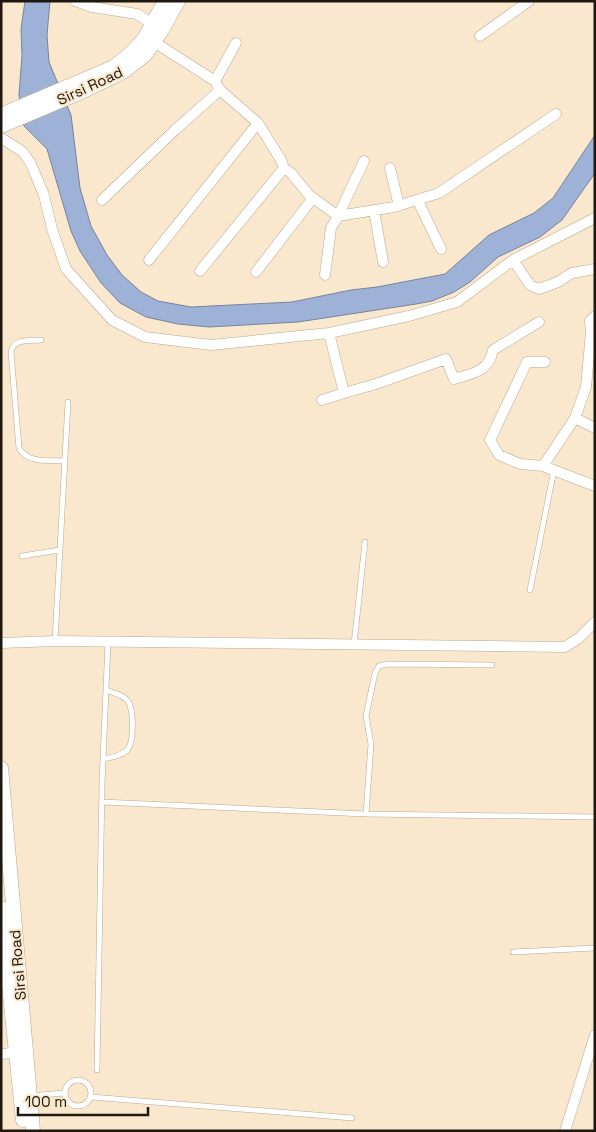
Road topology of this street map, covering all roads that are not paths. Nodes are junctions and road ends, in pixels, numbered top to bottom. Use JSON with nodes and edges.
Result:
{"nodes":[{"id":1,"x":75,"y":1,"type":"edge"},
{"id":2,"x":165,"y":1,"type":"edge"},
{"id":3,"x":178,"y":1,"type":"edge"},
{"id":4,"x":529,"y":1,"type":"edge"},
{"id":5,"x":158,"y":27,"type":"junction"},
{"id":6,"x":480,"y":36,"type":"dead end"},
{"id":7,"x":154,"y":42,"type":"junction"},
{"id":8,"x":236,"y":43,"type":"dead end"},
{"id":9,"x":218,"y":85,"type":"junction"},
{"id":10,"x":80,"y":87,"type":"junction"},
{"id":11,"x":556,"y":114,"type":"dead end"},
{"id":12,"x":4,"y":119,"type":"edge"},
{"id":13,"x":258,"y":123,"type":"junction"},
{"id":14,"x":1,"y":138,"type":"edge"},
{"id":15,"x":364,"y":161,"type":"dead end"},
{"id":16,"x":284,"y":168,"type":"junction"},
{"id":17,"x":390,"y":168,"type":"dead end"},
{"id":18,"x":313,"y":198,"type":"junction"},
{"id":19,"x":102,"y":200,"type":"dead end"},
{"id":20,"x":418,"y":200,"type":"junction"},
{"id":21,"x":399,"y":206,"type":"junction"},
{"id":22,"x":374,"y":210,"type":"junction"},
{"id":23,"x":338,"y":216,"type":"junction"},
{"id":24,"x":595,"y":218,"type":"edge"},
{"id":25,"x":441,"y":249,"type":"dead end"},
{"id":26,"x":149,"y":260,"type":"dead end"},
{"id":27,"x":513,"y":260,"type":"junction"},
{"id":28,"x":383,"y":262,"type":"dead end"},
{"id":29,"x":595,"y":269,"type":"edge"},
{"id":30,"x":200,"y":271,"type":"dead end"},
{"id":31,"x":256,"y":272,"type":"dead end"},
{"id":32,"x":325,"y":275,"type":"dead end"},
{"id":33,"x":595,"y":316,"type":"edge"},
{"id":34,"x":539,"y":322,"type":"dead end"},
{"id":35,"x":329,"y":333,"type":"junction"},
{"id":36,"x":41,"y":340,"type":"dead end"},
{"id":37,"x":545,"y":362,"type":"dead end"},
{"id":38,"x":344,"y":393,"type":"junction"},
{"id":39,"x":322,"y":400,"type":"dead end"},
{"id":40,"x":68,"y":402,"type":"dead end"},
{"id":41,"x":575,"y":418,"type":"junction"},
{"id":42,"x":595,"y":428,"type":"edge"},
{"id":43,"x":65,"y":460,"type":"junction"},
{"id":44,"x":543,"y":466,"type":"junction"},
{"id":45,"x":554,"y":470,"type":"junction"},
{"id":46,"x":595,"y":486,"type":"edge"},
{"id":47,"x":365,"y":542,"type":"dead end"},
{"id":48,"x":60,"y":550,"type":"junction"},
{"id":49,"x":22,"y":556,"type":"dead end"},
{"id":50,"x":530,"y":590,"type":"dead end"},
{"id":51,"x":595,"y":622,"type":"edge"},
{"id":52,"x":56,"y":640,"type":"junction"},
{"id":53,"x":108,"y":641,"type":"junction"},
{"id":54,"x":1,"y":643,"type":"edge"},
{"id":55,"x":354,"y":644,"type":"junction"},
{"id":56,"x":492,"y":665,"type":"dead end"},
{"id":57,"x":106,"y":690,"type":"junction"},
{"id":58,"x":103,"y":759,"type":"junction"},
{"id":59,"x":1,"y":768,"type":"edge"},
{"id":60,"x":102,"y":802,"type":"junction"},
{"id":61,"x":366,"y":814,"type":"junction"},
{"id":62,"x":595,"y":817,"type":"edge"},
{"id":63,"x":1,"y":908,"type":"edge"},
{"id":64,"x":3,"y":938,"type":"edge"},
{"id":65,"x":595,"y":948,"type":"edge"},
{"id":66,"x":513,"y":952,"type":"dead end"},
{"id":67,"x":595,"y":1035,"type":"edge"},
{"id":68,"x":14,"y":1053,"type":"edge"},
{"id":69,"x":98,"y":1070,"type":"dead end"},
{"id":70,"x":64,"y":1094,"type":"junction"},
{"id":71,"x":30,"y":1096,"type":"junction"},
{"id":72,"x":91,"y":1097,"type":"junction"},
{"id":73,"x":352,"y":1118,"type":"dead end"},
{"id":74,"x":24,"y":1131,"type":"edge"},
{"id":75,"x":33,"y":1131,"type":"edge"},
{"id":76,"x":565,"y":1131,"type":"edge"}],
"edges":[{"from":1,"to":5,"type":"street"},
{"from":2,"to":5,"type":"street","name":"Sirsi Road"},
{"from":3,"to":5,"type":"street","name":"Sirsi Road"},
{"from":4,"to":6,"type":"street"},
{"from":5,"to":7,"type":"street","name":"Sirsi Road"},
{"from":5,"to":10,"type":"street","name":"Sirsi Road"},
{"from":7,"to":9,"type":"street"},
{"from":7,"to":10,"type":"street","name":"Sirsi Road"},
{"from":8,"to":9,"type":"street"},
{"from":9,"to":13,"type":"street"},
{"from":9,"to":19,"type":"street"},
{"from":10,"to":12,"type":"street","name":"Sirsi Road"},
{"from":11,"to":20,"type":"street"},
{"from":13,"to":16,"type":"street"},
{"from":13,"to":26,"type":"street"},
{"from":14,"to":35,"type":"street"},
{"from":15,"to":23,"type":"street"},
{"from":16,"to":18,"type":"street"},
{"from":16,"to":30,"type":"street"},
{"from":17,"to":21,"type":"street"},
{"from":18,"to":23,"type":"street"},
{"from":18,"to":31,"type":"street"},
{"from":20,"to":21,"type":"street"},
{"from":20,"to":25,"type":"street"},
{"from":21,"to":22,"type":"street"},
{"from":22,"to":23,"type":"street"},
{"from":22,"to":28,"type":"street"},
{"from":23,"to":32,"type":"street"},
{"from":24,"to":27,"type":"street"},
{"from":27,"to":29,"type":"street"},
{"from":27,"to":35,"type":"street"},
{"from":33,"to":41,"type":"street"},
{"from":34,"to":38,"type":"street"},
{"from":35,"to":38,"type":"street"},
{"from":36,"to":43,"type":"lane"},
{"from":37,"to":44,"type":"street"},
{"from":38,"to":39,"type":"street"},
{"from":40,"to":43,"type":"lane"},
{"from":41,"to":42,"type":"street"},
{"from":41,"to":44,"type":"street"},
{"from":43,"to":48,"type":"lane"},
{"from":44,"to":45,"type":"street"},
{"from":45,"to":46,"type":"street"},
{"from":45,"to":50,"type":"lane"},
{"from":47,"to":55,"type":"lane"},
{"from":48,"to":49,"type":"lane"},
{"from":48,"to":52,"type":"lane"},
{"from":51,"to":55,"type":"street"},
{"from":52,"to":53,"type":"street"},
{"from":52,"to":54,"type":"street"},
{"from":53,"to":55,"type":"street"},
{"from":53,"to":57,"type":"lane"},
{"from":56,"to":61,"type":"lane"},
{"from":57,"to":58,"type":"lane"},
{"from":57,"to":58,"type":"lane"},
{"from":58,"to":60,"type":"lane"},
{"from":59,"to":68,"type":"street","name":"Sirsi Road"},
{"from":60,"to":61,"type":"lane"},
{"from":60,"to":69,"type":"lane"},
{"from":61,"to":62,"type":"lane"},
{"from":63,"to":64,"type":"street","name":"Sirsi Road"},
{"from":64,"to":68,"type":"street","name":"Sirsi Road"},
{"from":65,"to":66,"type":"lane"},
{"from":67,"to":76,"type":"street"},
{"from":68,"to":71,"type":"street","name":"Sirsi Road"},
{"from":68,"to":74,"type":"street","name":"Sirsi Road"},
{"from":70,"to":71,"type":"lane"},
{"from":70,"to":72,"type":"lane"},
{"from":70,"to":72,"type":"lane"},
{"from":71,"to":75,"type":"street","name":"Sirsi Road"},
{"from":72,"to":73,"type":"lane"}]}
